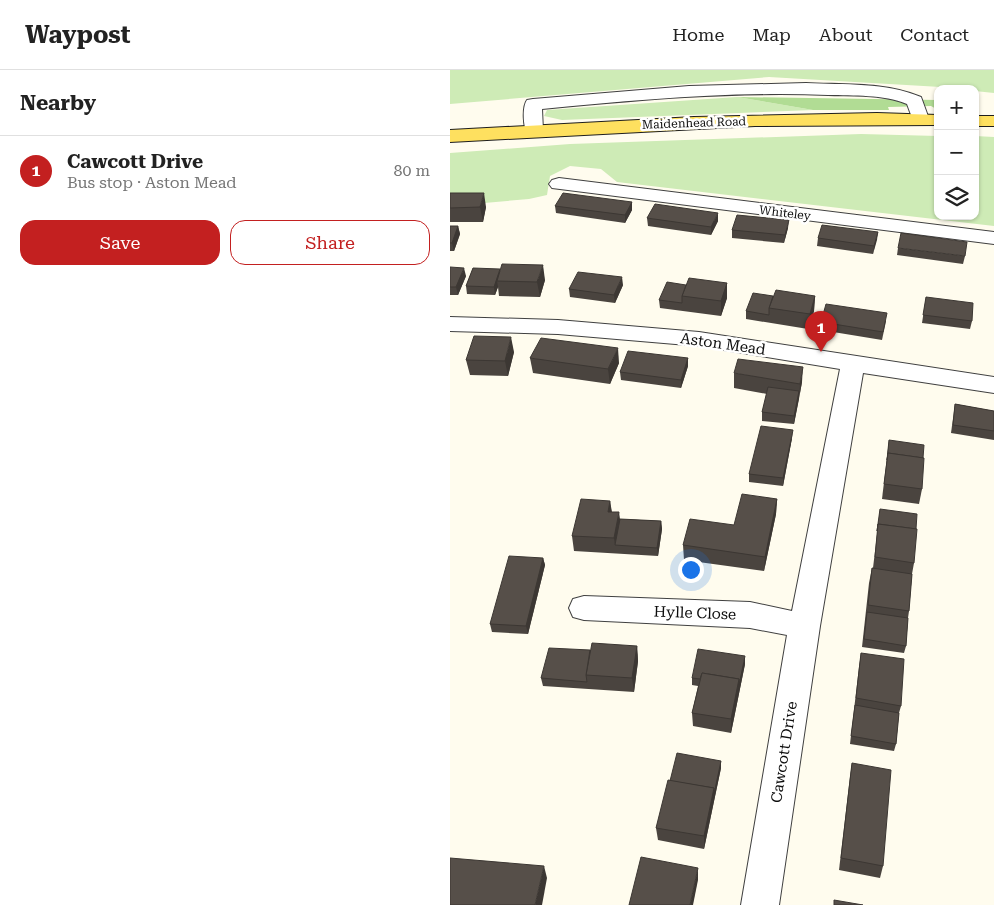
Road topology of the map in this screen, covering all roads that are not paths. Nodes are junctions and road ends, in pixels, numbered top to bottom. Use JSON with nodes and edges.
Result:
{"nodes":[{"id":1,"x":929,"y":119,"type":"edge"},
{"id":2,"x":979,"y":121,"type":"edge"},
{"id":3,"x":994,"y":121,"type":"edge"},
{"id":4,"x":534,"y":131,"type":"junction"},
{"id":5,"x":450,"y":136,"type":"edge"},
{"id":6,"x":572,"y":182,"type":"dead end"},
{"id":7,"x":994,"y":238,"type":"edge"},
{"id":8,"x":450,"y":324,"type":"edge"},
{"id":9,"x":854,"y":362,"type":"junction"},
{"id":10,"x":994,"y":385,"type":"edge"},
{"id":11,"x":584,"y":608,"type":"dead end"},
{"id":12,"x":804,"y":626,"type":"junction"},
{"id":13,"x":760,"y":905,"type":"edge"}],
"edges":[{"from":1,"to":4,"type":"main road","name":"Maidenhead Road"},
{"from":1,"to":4,"type":"street"},
{"from":2,"to":3,"type":"main road"},
{"from":4,"to":5,"type":"main road","name":"Maidenhead Road"},
{"from":6,"to":7,"type":"street","name":"Whiteley"},
{"from":8,"to":9,"type":"street","name":"Aston Mead"},
{"from":9,"to":10,"type":"street","name":"Aston Mead"},
{"from":9,"to":12,"type":"street","name":"Cawcott Drive"},
{"from":11,"to":12,"type":"street","name":"Hylle Close"},
{"from":12,"to":13,"type":"street","name":"Cawcott Drive"}]}
